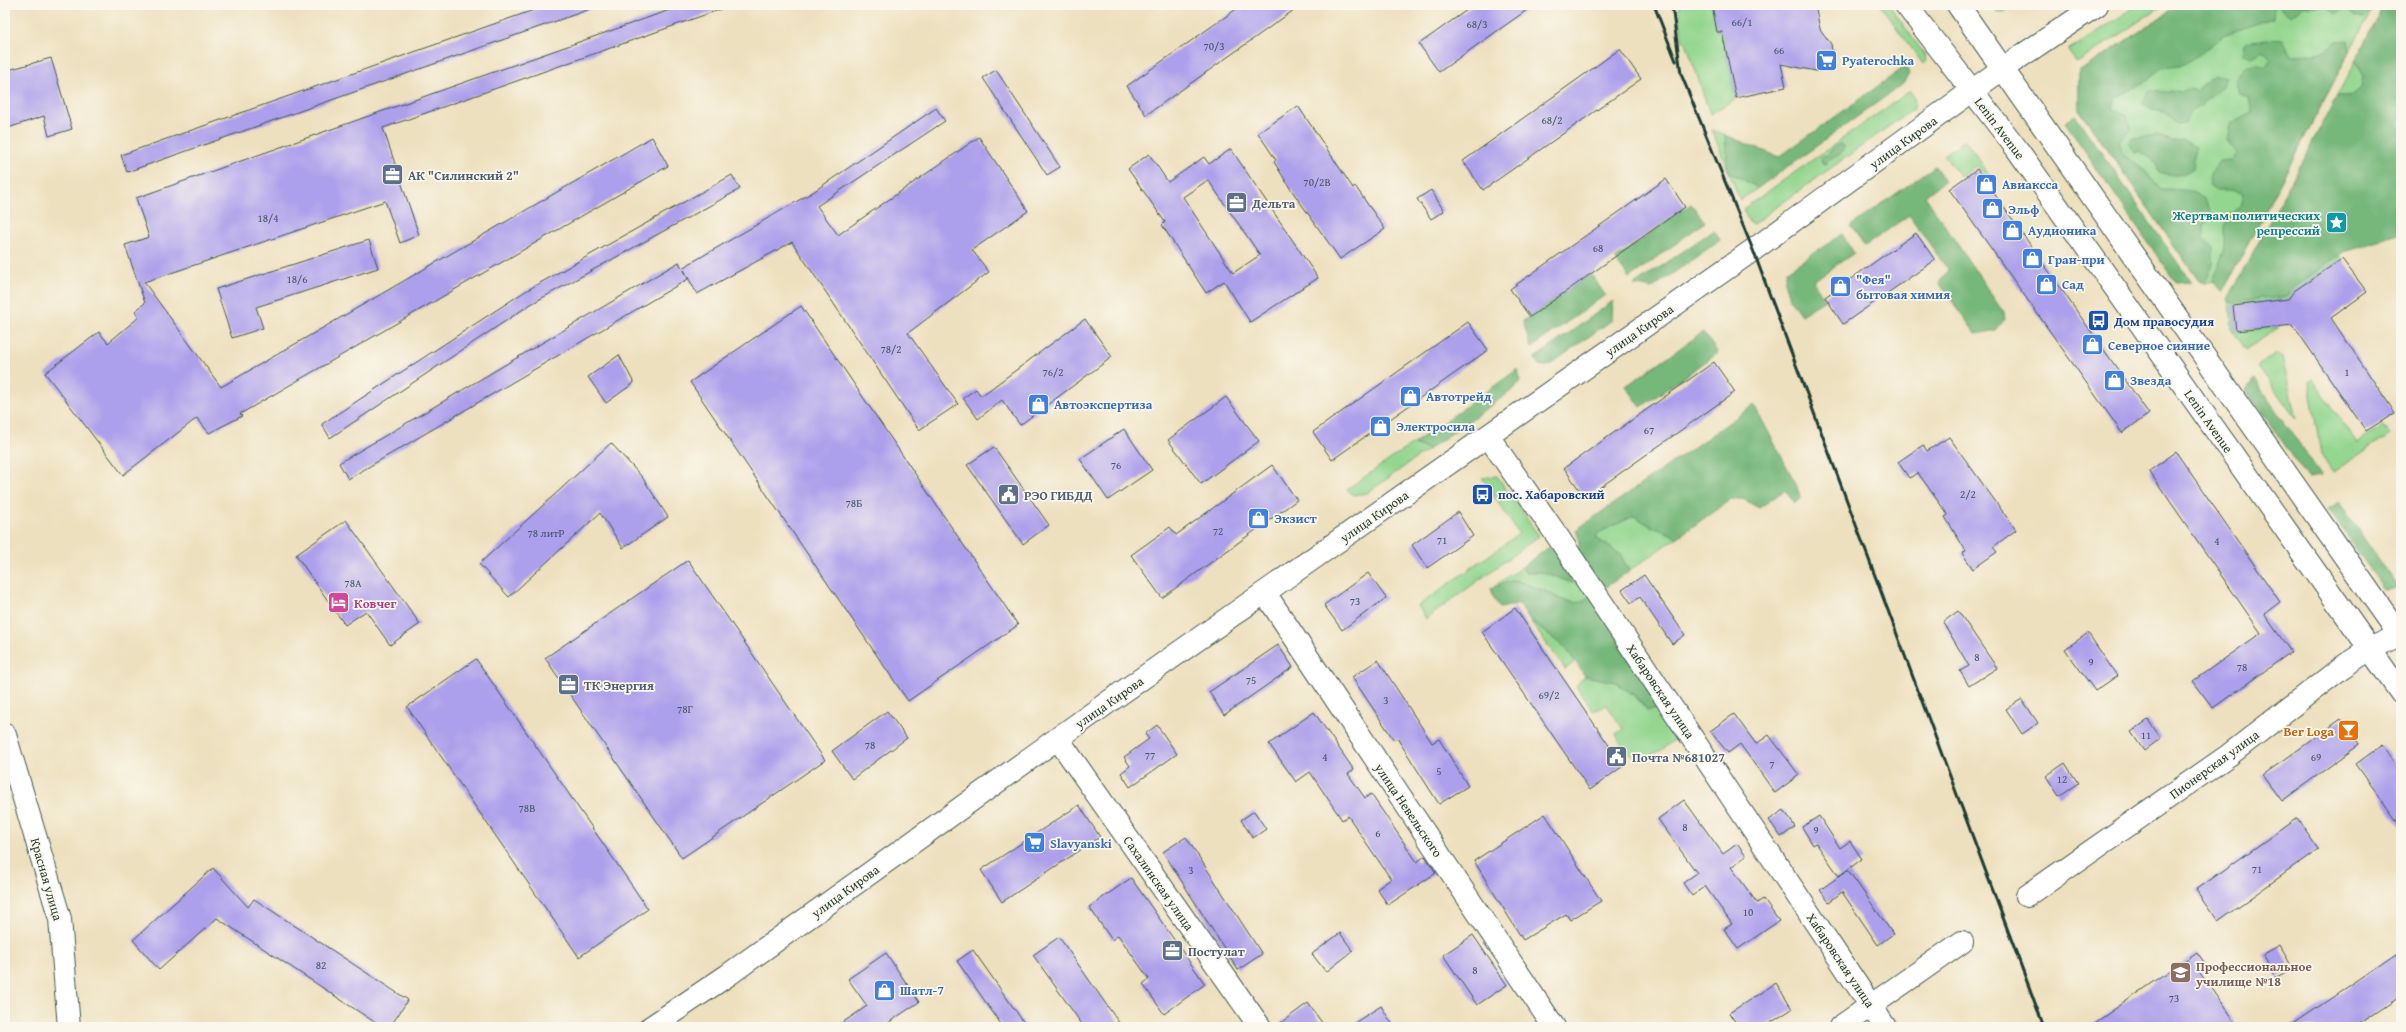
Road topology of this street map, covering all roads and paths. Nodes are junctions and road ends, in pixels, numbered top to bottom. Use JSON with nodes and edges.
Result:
{"nodes":[{"id":1,"x":1906,"y":5,"type":"edge"},
{"id":2,"x":1958,"y":5,"type":"edge"},
{"id":3,"x":2097,"y":5,"type":"edge"},
{"id":4,"x":2002,"y":69,"type":"junction"},
{"id":5,"x":1973,"y":92,"type":"junction"},
{"id":6,"x":1488,"y":436,"type":"junction"},
{"id":7,"x":1265,"y":593,"type":"junction"},
{"id":8,"x":2400,"y":635,"type":"edge"},
{"id":9,"x":2370,"y":649,"type":"junction"},
{"id":10,"x":2401,"y":693,"type":"edge"},
{"id":11,"x":5,"y":735,"type":"edge"},
{"id":12,"x":1058,"y":739,"type":"junction"},
{"id":13,"x":2027,"y":896,"type":"dead end"},
{"id":14,"x":1962,"y":942,"type":"dead end"},
{"id":15,"x":1872,"y":1005,"type":"junction"},
{"id":16,"x":69,"y":1027,"type":"edge"},
{"id":17,"x":651,"y":1027,"type":"edge"},
{"id":18,"x":1260,"y":1027,"type":"edge"},
{"id":19,"x":1554,"y":1027,"type":"edge"},
{"id":20,"x":1840,"y":1027,"type":"edge"},
{"id":21,"x":1886,"y":1027,"type":"edge"}],
"edges":[{"from":1,"to":5,"type":"main road","name":"Lenin Avenue"},
{"from":2,"to":4,"type":"main road"},
{"from":3,"to":4,"type":"main road","name":"улица Кирова"},
{"from":4,"to":5,"type":"main road","name":"улица Кирова"},
{"from":4,"to":8,"type":"main road"},
{"from":5,"to":6,"type":"main road","name":"улица Кирова"},
{"from":5,"to":9,"type":"main road","name":"Lenin Avenue"},
{"from":6,"to":7,"type":"main road","name":"улица Кирова"},
{"from":6,"to":15,"type":"main road","name":"Хабаровская улица"},
{"from":7,"to":12,"type":"main road","name":"улица Кирова"},
{"from":7,"to":19,"type":"main road","name":"улица Невельского"},
{"from":8,"to":9,"type":"main road","name":"Пионерская улица"},
{"from":9,"to":10,"type":"main road","name":"Lenin Avenue"},
{"from":9,"to":13,"type":"main road","name":"Пионерская улица"},
{"from":11,"to":16,"type":"main road","name":"Красная улица"},
{"from":12,"to":17,"type":"main road","name":"улица Кирова"},
{"from":12,"to":18,"type":"main road","name":"Сахалинская улица"},
{"from":14,"to":15,"type":"main road"},
{"from":15,"to":20,"type":"main road"},
{"from":15,"to":21,"type":"main road","name":"Хабаровская улица"}]}
